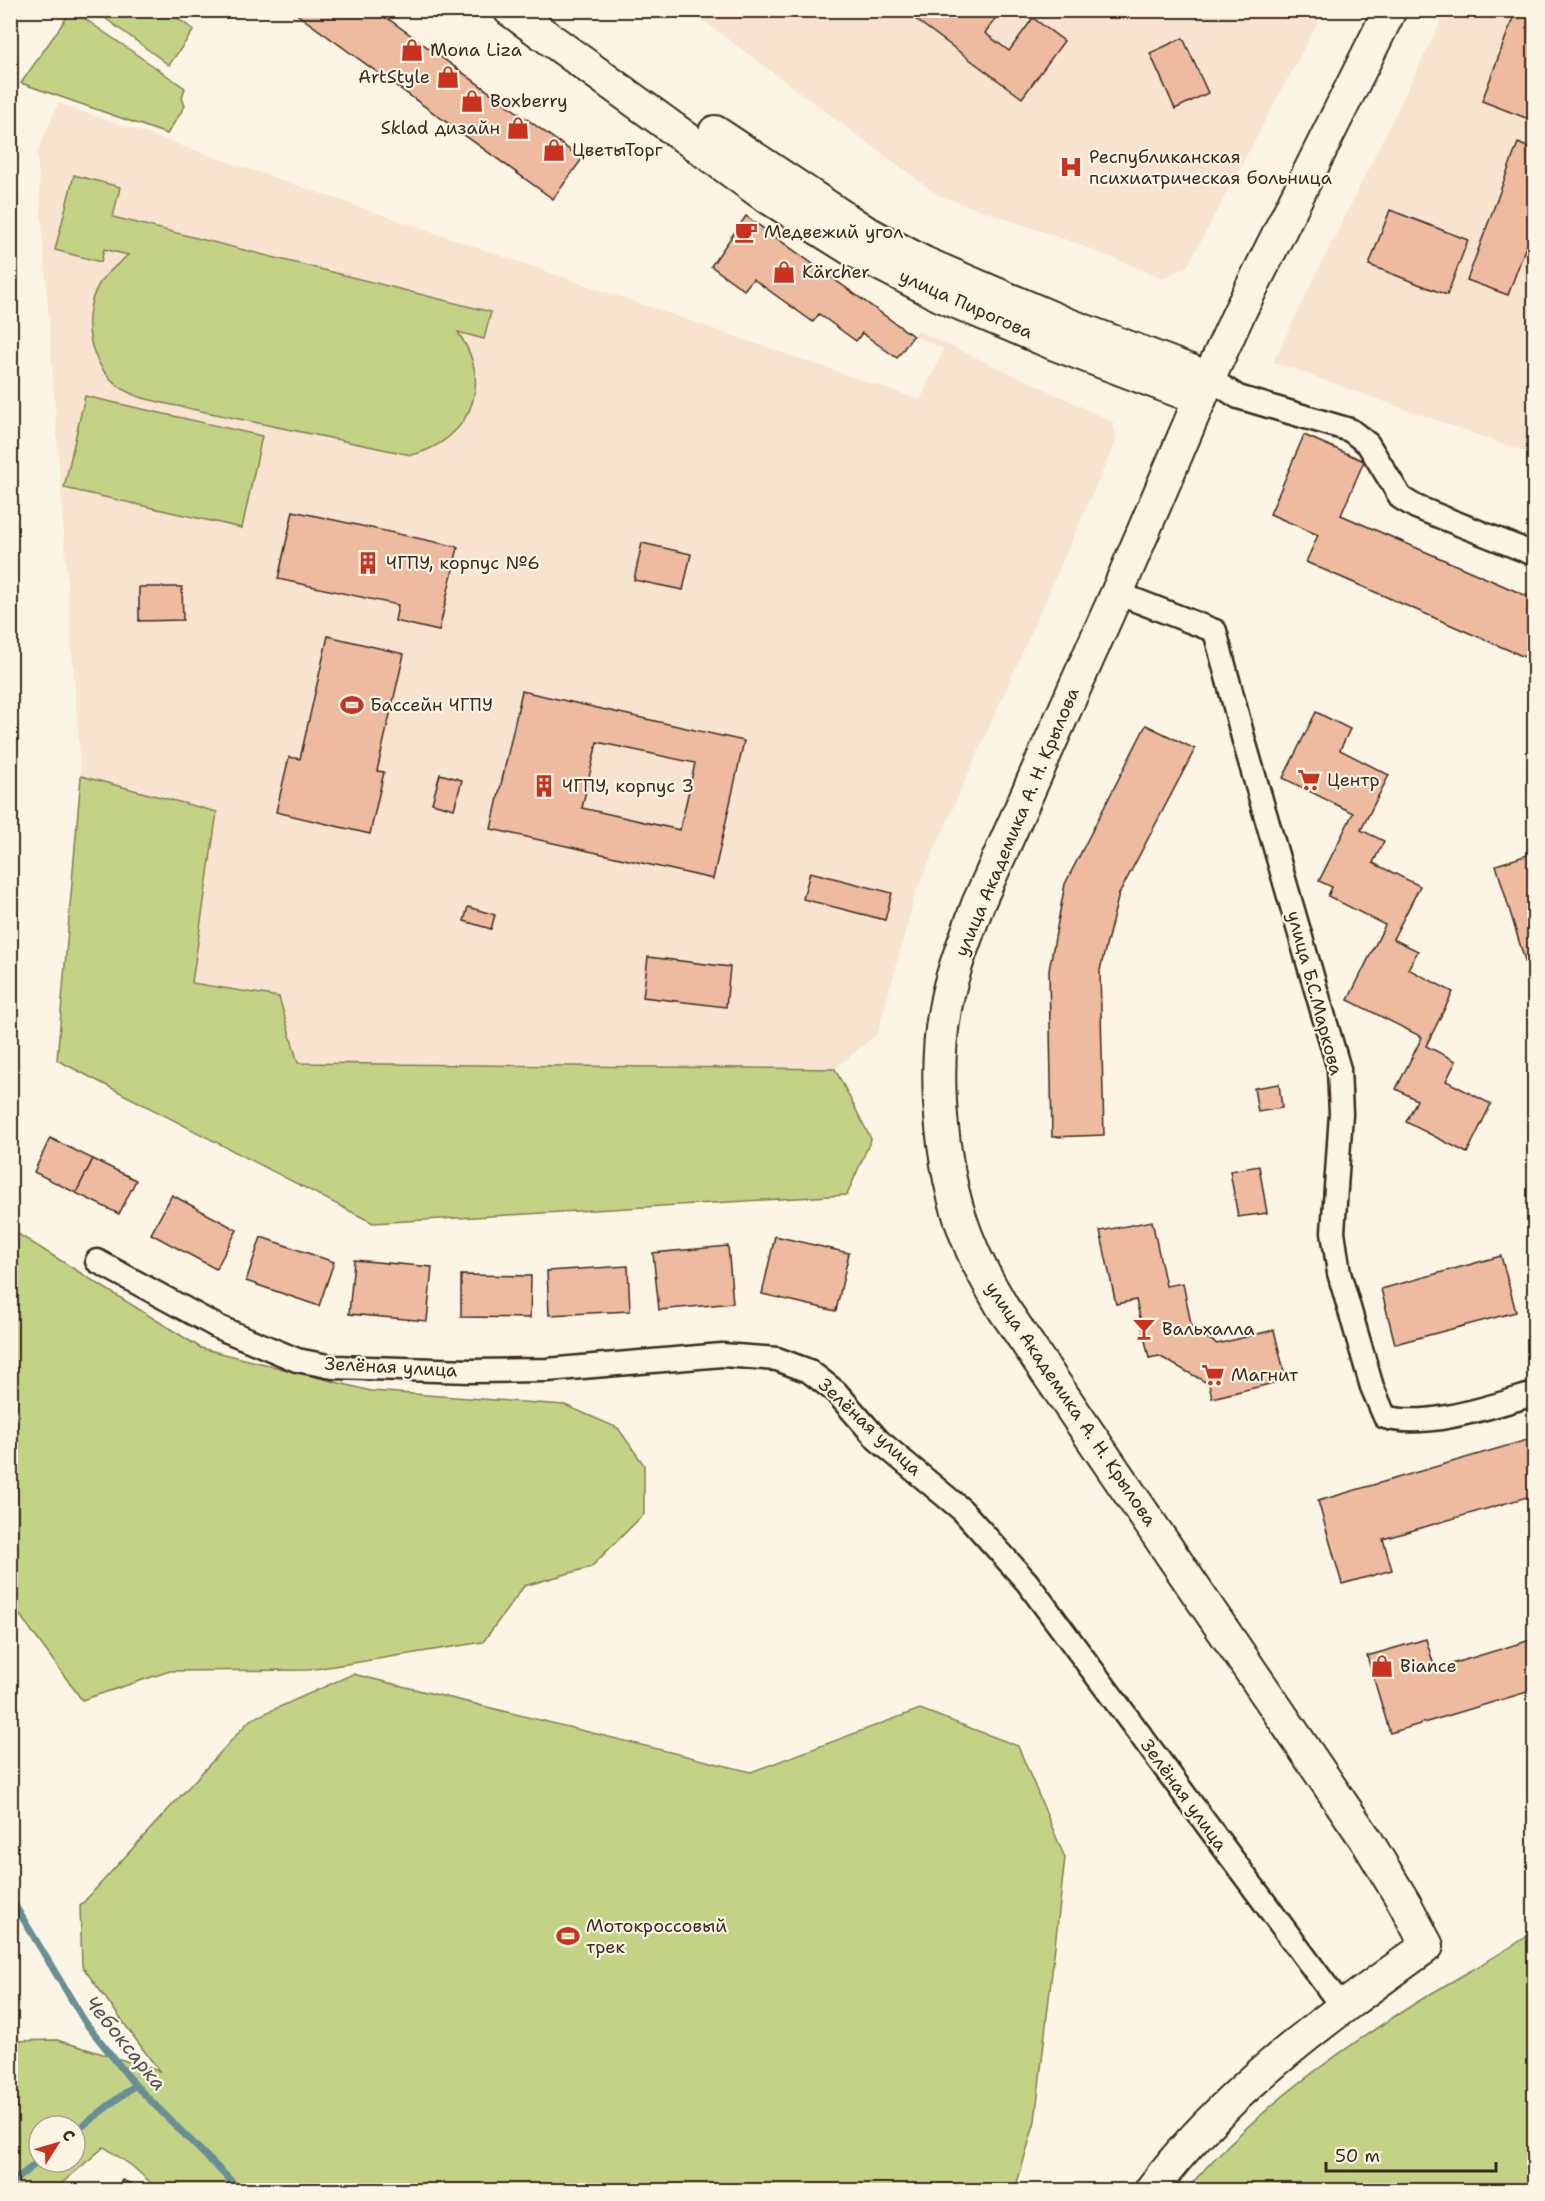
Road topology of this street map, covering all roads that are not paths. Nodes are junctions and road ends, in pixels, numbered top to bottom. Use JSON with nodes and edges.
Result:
{"nodes":[{"id":1,"x":510,"y":10,"type":"edge"},
{"id":2,"x":548,"y":10,"type":"edge"},
{"id":3,"x":1390,"y":10,"type":"edge"},
{"id":4,"x":652,"y":101,"type":"junction"},
{"id":5,"x":1204,"y":388,"type":"junction"},
{"id":6,"x":1534,"y":554,"type":"edge"},
{"id":7,"x":1117,"y":593,"type":"junction"},
{"id":8,"x":97,"y":1261,"type":"dead end"},
{"id":9,"x":1534,"y":1395,"type":"edge"},
{"id":10,"x":1342,"y":2007,"type":"junction"},
{"id":11,"x":1151,"y":2190,"type":"edge"}],
"edges":[{"from":1,"to":4,"type":"main road","name":"улица Пирогова"},
{"from":2,"to":4,"type":"main road","name":"улица Пирогова"},
{"from":3,"to":5,"type":"main road","name":"улица Академика А. Н. Крылова"},
{"from":4,"to":5,"type":"main road","name":"улица Пирогова"},
{"from":5,"to":6,"type":"street","name":"улица Пирогова"},
{"from":5,"to":7,"type":"main road","name":"улица Академика А. Н. Крылова"},
{"from":7,"to":9,"type":"street","name":"улица Б.С.Маркова"},
{"from":7,"to":10,"type":"main road","name":"улица Академика А. Н. Крылова"},
{"from":8,"to":10,"type":"street","name":"Зелёная улица"},
{"from":10,"to":11,"type":"main road","name":"улица Академика А. Н. Крылова"}]}
